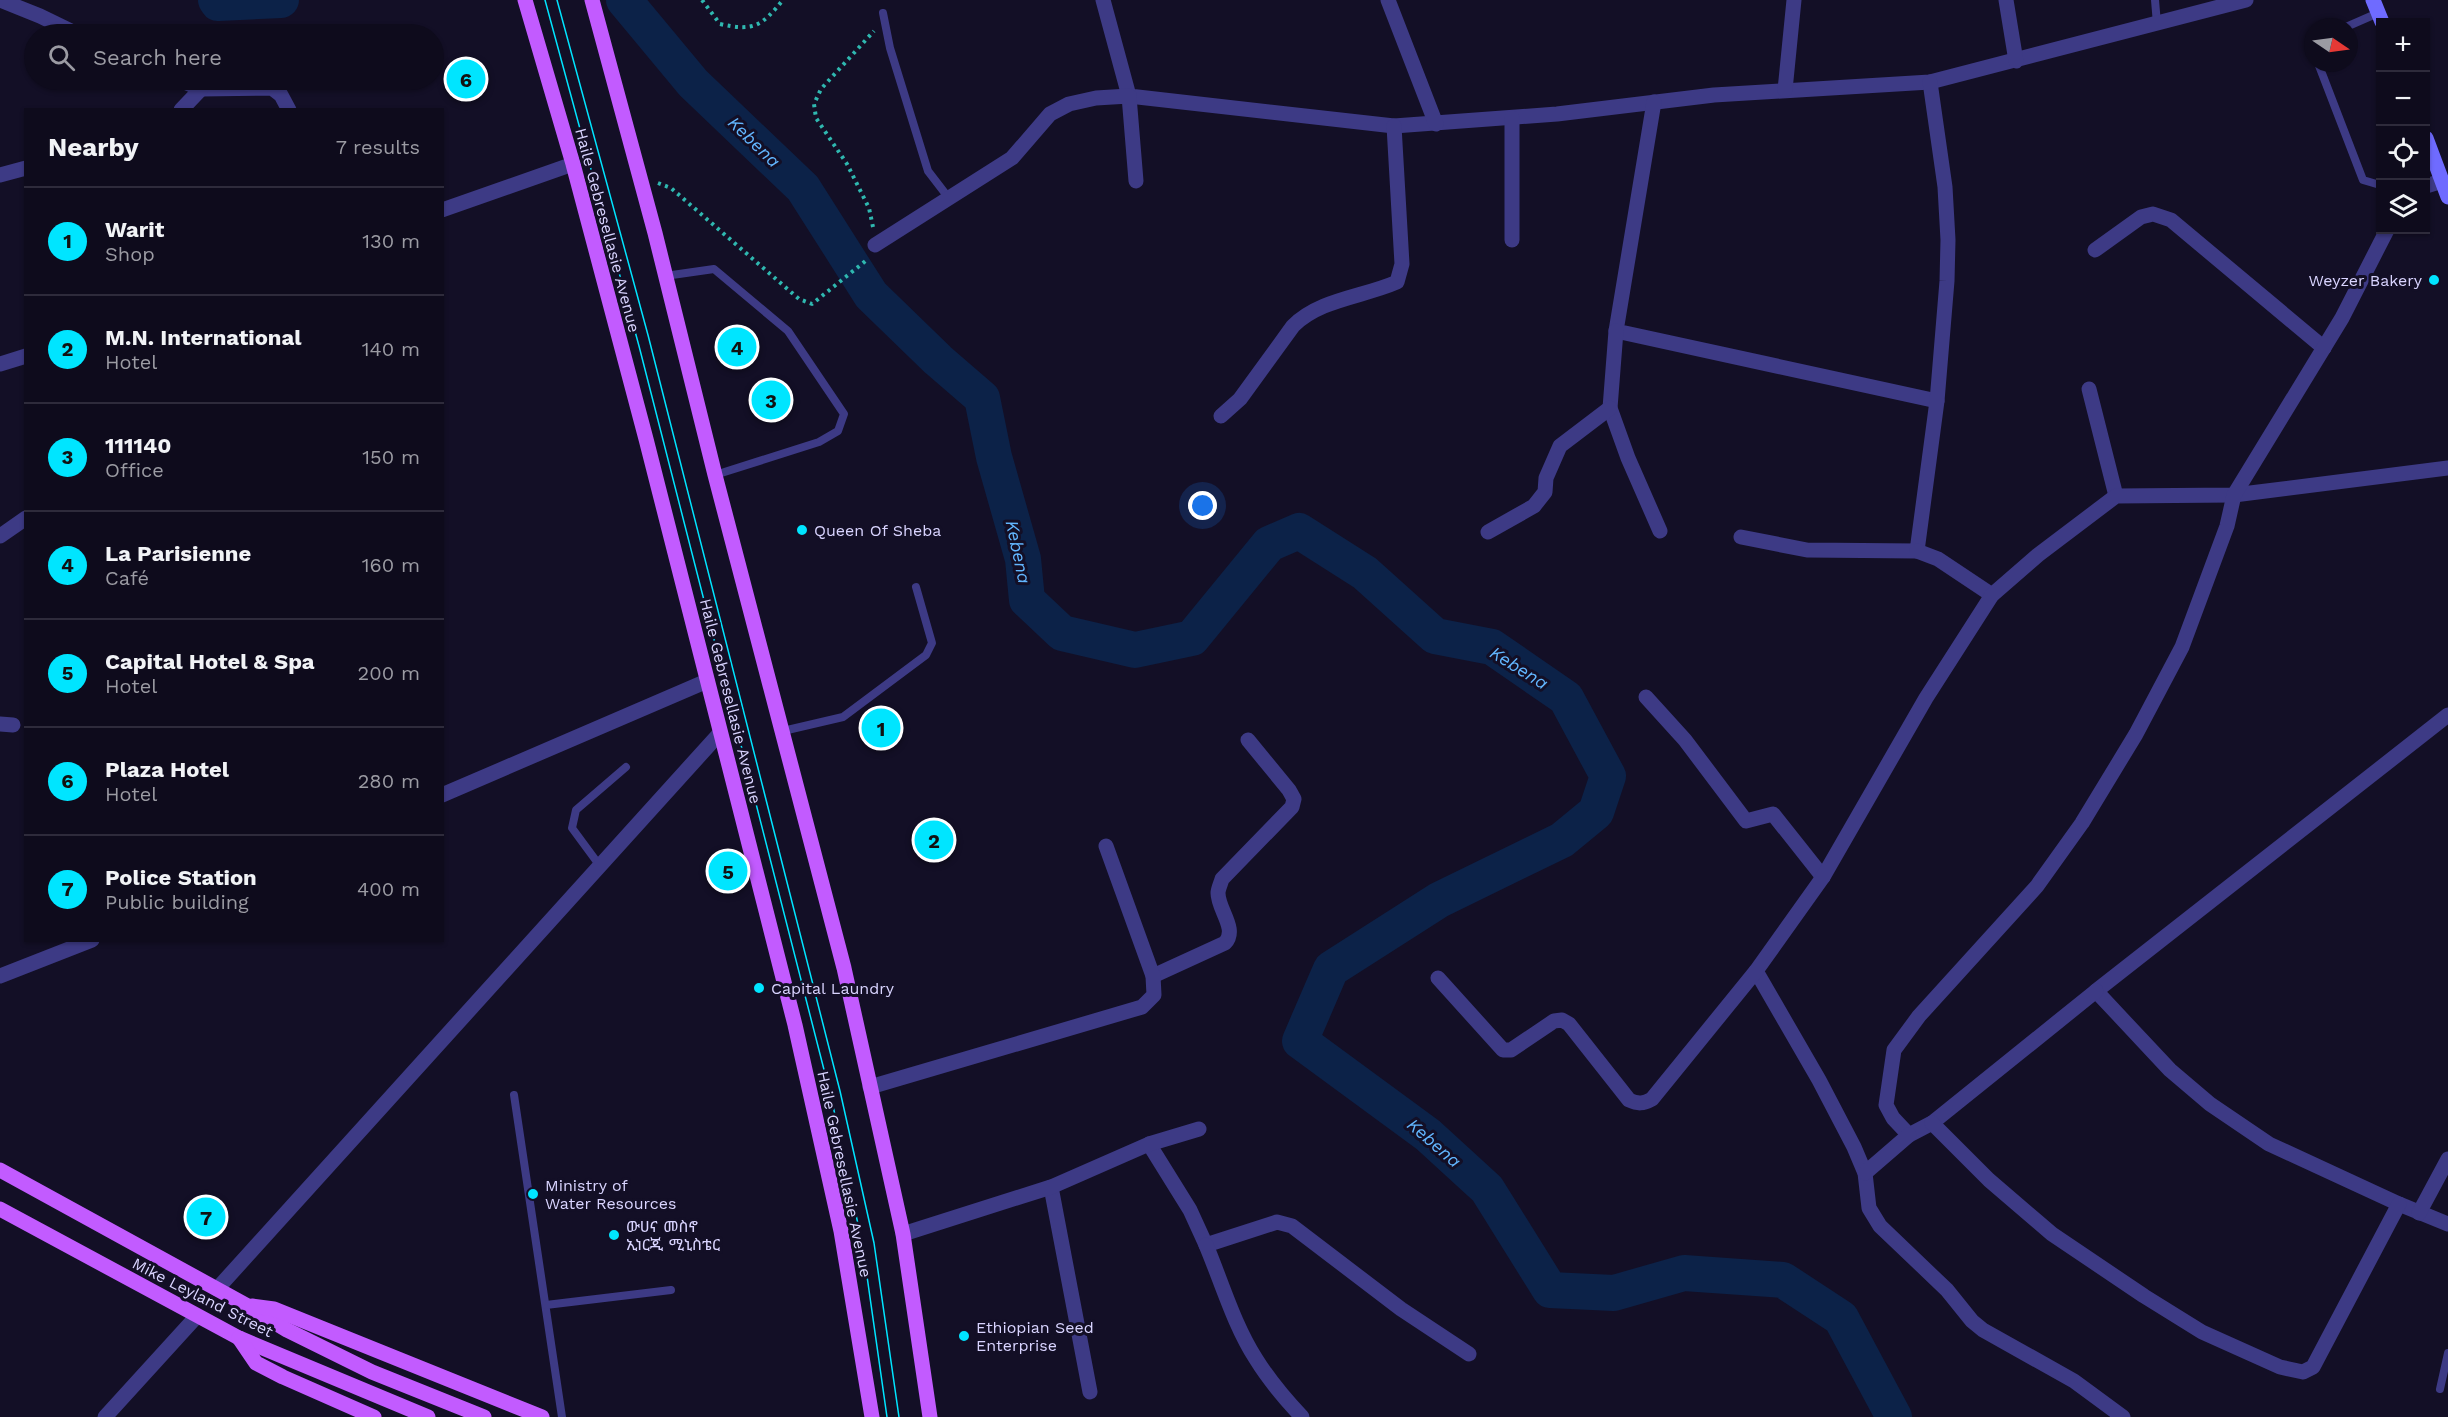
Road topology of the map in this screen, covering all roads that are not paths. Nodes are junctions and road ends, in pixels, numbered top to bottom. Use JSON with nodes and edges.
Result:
{"nodes":[{"id":1,"x":0,"y":0,"type":"edge"},
{"id":2,"x":525,"y":0,"type":"edge"},
{"id":3,"x":592,"y":0,"type":"edge"},
{"id":4,"x":1103,"y":0,"type":"edge"},
{"id":5,"x":1388,"y":0,"type":"edge"},
{"id":6,"x":1794,"y":0,"type":"edge"},
{"id":7,"x":2006,"y":0,"type":"edge"},
{"id":8,"x":2155,"y":0,"type":"edge"},
{"id":9,"x":2246,"y":0,"type":"edge"},
{"id":10,"x":883,"y":12,"type":"road end"},
{"id":11,"x":2377,"y":12,"type":"edge"},
{"id":12,"x":2358,"y":21,"type":"edge"},
{"id":13,"x":56,"y":24,"type":"edge"},
{"id":14,"x":2157,"y":24,"type":"junction"},
{"id":15,"x":2016,"y":61,"type":"junction"},
{"id":16,"x":2321,"y":72,"type":"edge"},
{"id":17,"x":1930,"y":82,"type":"junction"},
{"id":18,"x":200,"y":90,"type":"edge"},
{"id":19,"x":275,"y":90,"type":"edge"},
{"id":20,"x":1785,"y":90,"type":"junction"},
{"id":21,"x":1129,"y":96,"type":"junction"},
{"id":22,"x":1654,"y":102,"type":"junction"},
{"id":23,"x":183,"y":108,"type":"edge"},
{"id":24,"x":288,"y":108,"type":"edge"},
{"id":25,"x":1512,"y":118,"type":"junction"},
{"id":26,"x":1436,"y":124,"type":"junction"},
{"id":27,"x":1394,"y":126,"type":"junction"},
{"id":28,"x":2430,"y":149,"type":"edge"},
{"id":29,"x":573,"y":164,"type":"junction"},
{"id":30,"x":24,"y":169,"type":"edge"},
{"id":31,"x":0,"y":175,"type":"edge"},
{"id":32,"x":1136,"y":181,"type":"dead end"},
{"id":33,"x":2442,"y":181,"type":"junction"},
{"id":34,"x":2376,"y":184,"type":"edge"},
{"id":35,"x":2430,"y":185,"type":"edge"},
{"id":36,"x":948,"y":197,"type":"junction"},
{"id":37,"x":2448,"y":197,"type":"edge"},
{"id":38,"x":444,"y":209,"type":"edge"},
{"id":39,"x":2385,"y":234,"type":"edge"},
{"id":40,"x":1512,"y":240,"type":"dead end"},
{"id":41,"x":875,"y":245,"type":"road end"},
{"id":42,"x":2095,"y":250,"type":"dead end"},
{"id":43,"x":665,"y":276,"type":"junction"},
{"id":44,"x":1616,"y":331,"type":"junction"},
{"id":45,"x":2324,"y":348,"type":"junction"},
{"id":46,"x":24,"y":358,"type":"edge"},
{"id":47,"x":0,"y":364,"type":"edge"},
{"id":48,"x":2089,"y":389,"type":"dead end"},
{"id":49,"x":1937,"y":401,"type":"junction"},
{"id":50,"x":1610,"y":408,"type":"junction"},
{"id":51,"x":1221,"y":417,"type":"dead end"},
{"id":52,"x":2448,"y":468,"type":"edge"},
{"id":53,"x":715,"y":476,"type":"junction"},
{"id":54,"x":2234,"y":495,"type":"junction"},
{"id":55,"x":2116,"y":496,"type":"junction"},
{"id":56,"x":24,"y":519,"type":"edge"},
{"id":57,"x":1660,"y":531,"type":"dead end"},
{"id":58,"x":1488,"y":532,"type":"dead end"},
{"id":59,"x":0,"y":537,"type":"edge"},
{"id":60,"x":1741,"y":537,"type":"dead end"},
{"id":61,"x":1917,"y":551,"type":"junction"},
{"id":62,"x":916,"y":586,"type":"dead end"},
{"id":63,"x":1992,"y":595,"type":"junction"},
{"id":64,"x":707,"y":681,"type":"junction"},
{"id":65,"x":1646,"y":697,"type":"dead end"},
{"id":66,"x":2448,"y":715,"type":"edge"},
{"id":67,"x":783,"y":732,"type":"junction"},
{"id":68,"x":720,"y":733,"type":"junction"},
{"id":69,"x":1248,"y":740,"type":"dead end"},
{"id":70,"x":626,"y":767,"type":"dead end"},
{"id":71,"x":444,"y":794,"type":"edge"},
{"id":72,"x":1106,"y":846,"type":"dead end"},
{"id":73,"x":600,"y":866,"type":"junction"},
{"id":74,"x":1823,"y":877,"type":"junction"},
{"id":75,"x":87,"y":942,"type":"edge"},
{"id":76,"x":1756,"y":971,"type":"junction"},
{"id":77,"x":0,"y":976,"type":"edge"},
{"id":78,"x":1153,"y":976,"type":"junction"},
{"id":79,"x":1437,"y":978,"type":"dead end"},
{"id":80,"x":2096,"y":991,"type":"junction"},
{"id":81,"x":870,"y":1087,"type":"junction"},
{"id":82,"x":514,"y":1095,"type":"dead end"},
{"id":83,"x":1932,"y":1123,"type":"junction"},
{"id":84,"x":1199,"y":1129,"type":"dead end"},
{"id":85,"x":1909,"y":1135,"type":"junction"},
{"id":86,"x":1149,"y":1144,"type":"junction"},
{"id":87,"x":2448,"y":1159,"type":"edge"},
{"id":88,"x":0,"y":1170,"type":"edge"},
{"id":89,"x":1865,"y":1173,"type":"junction"},
{"id":90,"x":1051,"y":1187,"type":"junction"},
{"id":91,"x":2399,"y":1204,"type":"junction"},
{"id":92,"x":0,"y":1209,"type":"edge"},
{"id":93,"x":2419,"y":1213,"type":"junction"},
{"id":94,"x":2448,"y":1224,"type":"edge"},
{"id":95,"x":903,"y":1234,"type":"junction"},
{"id":96,"x":1206,"y":1245,"type":"junction"},
{"id":97,"x":217,"y":1289,"type":"junction"},
{"id":98,"x":671,"y":1290,"type":"dead end"},
{"id":99,"x":246,"y":1305,"type":"junction"},
{"id":100,"x":546,"y":1305,"type":"junction"},
{"id":101,"x":197,"y":1316,"type":"junction"},
{"id":102,"x":239,"y":1338,"type":"junction"},
{"id":103,"x":2448,"y":1353,"type":"edge"},
{"id":104,"x":1469,"y":1354,"type":"dead end"},
{"id":105,"x":2440,"y":1389,"type":"dead end"},
{"id":106,"x":1090,"y":1392,"type":"dead end"},
{"id":107,"x":105,"y":1417,"type":"edge"},
{"id":108,"x":374,"y":1417,"type":"edge"},
{"id":109,"x":428,"y":1417,"type":"edge"},
{"id":110,"x":484,"y":1417,"type":"edge"},
{"id":111,"x":542,"y":1417,"type":"edge"},
{"id":112,"x":562,"y":1417,"type":"edge"},
{"id":113,"x":872,"y":1417,"type":"edge"},
{"id":114,"x":930,"y":1417,"type":"edge"},
{"id":115,"x":1302,"y":1417,"type":"edge"},
{"id":116,"x":2123,"y":1417,"type":"edge"}],
"edges":[{"from":1,"to":13,"type":"street"},
{"from":2,"to":29,"type":"main road","name":"Haile Gebresellasie Avenue"},
{"from":3,"to":43,"type":"main road"},
{"from":4,"to":21,"type":"street"},
{"from":5,"to":26,"type":"street"},
{"from":6,"to":20,"type":"street"},
{"from":7,"to":15,"type":"street"},
{"from":8,"to":14,"type":"lane"},
{"from":9,"to":14,"type":"street"},
{"from":10,"to":36,"type":"lane"},
{"from":11,"to":12,"type":"lane"},
{"from":14,"to":15,"type":"street"},
{"from":15,"to":17,"type":"street"},
{"from":16,"to":34,"type":"lane"},
{"from":17,"to":20,"type":"street"},
{"from":17,"to":49,"type":"street"},
{"from":18,"to":23,"type":"street"},
{"from":19,"to":24,"type":"street"},
{"from":20,"to":22,"type":"street"},
{"from":21,"to":27,"type":"street"},
{"from":21,"to":32,"type":"street"},
{"from":21,"to":36,"type":"street"},
{"from":22,"to":25,"type":"street"},
{"from":22,"to":44,"type":"street"},
{"from":25,"to":26,"type":"street"},
{"from":25,"to":40,"type":"street"},
{"from":26,"to":27,"type":"street"},
{"from":27,"to":51,"type":"street"},
{"from":28,"to":33,"type":"main road"},
{"from":29,"to":38,"type":"street"},
{"from":29,"to":64,"type":"main road","name":"Haile Gebresellasie Avenue"},
{"from":30,"to":31,"type":"street"},
{"from":33,"to":35,"type":"street"},
{"from":33,"to":37,"type":"main road"},
{"from":36,"to":41,"type":"street"},
{"from":39,"to":45,"type":"street"},
{"from":42,"to":45,"type":"street"},
{"from":43,"to":53,"type":"main road"},
{"from":43,"to":53,"type":"lane"},
{"from":44,"to":49,"type":"street"},
{"from":44,"to":50,"type":"street"},
{"from":45,"to":54,"type":"street"},
{"from":46,"to":47,"type":"street"},
{"from":48,"to":55,"type":"street"},
{"from":49,"to":61,"type":"street"},
{"from":50,"to":57,"type":"street"},
{"from":50,"to":58,"type":"street"},
{"from":52,"to":54,"type":"street"},
{"from":53,"to":67,"type":"main road"},
{"from":54,"to":55,"type":"street"},
{"from":54,"to":85,"type":"street"},
{"from":55,"to":63,"type":"street"},
{"from":56,"to":59,"type":"street"},
{"from":60,"to":61,"type":"street"},
{"from":61,"to":63,"type":"street"},
{"from":62,"to":67,"type":"lane"},
{"from":63,"to":74,"type":"street"},
{"from":64,"to":68,"type":"main road","name":"Haile Gebresellasie Avenue"},
{"from":64,"to":71,"type":"street"},
{"from":65,"to":74,"type":"street"},
{"from":66,"to":80,"type":"street"},
{"from":67,"to":81,"type":"main road"},
{"from":68,"to":73,"type":"street"},
{"from":68,"to":113,"type":"main road","name":"Haile Gebresellasie Avenue"},
{"from":69,"to":78,"type":"street"},
{"from":70,"to":73,"type":"lane"},
{"from":72,"to":78,"type":"street"},
{"from":73,"to":97,"type":"street"},
{"from":74,"to":76,"type":"street"},
{"from":75,"to":77,"type":"street"},
{"from":76,"to":79,"type":"street"},
{"from":76,"to":89,"type":"street"},
{"from":78,"to":81,"type":"street"},
{"from":80,"to":83,"type":"street"},
{"from":80,"to":91,"type":"street"},
{"from":81,"to":95,"type":"main road"},
{"from":82,"to":100,"type":"lane"},
{"from":83,"to":85,"type":"street"},
{"from":83,"to":91,"type":"street"},
{"from":84,"to":86,"type":"street"},
{"from":85,"to":89,"type":"street"},
{"from":86,"to":90,"type":"street"},
{"from":86,"to":96,"type":"street"},
{"from":87,"to":93,"type":"street"},
{"from":88,"to":97,"type":"main road","name":"Mike Leyland Street"},
{"from":89,"to":116,"type":"street"},
{"from":90,"to":95,"type":"street"},
{"from":90,"to":106,"type":"street"},
{"from":91,"to":93,"type":"street"},
{"from":92,"to":101,"type":"main road","name":"Mike Leyland Street"},
{"from":93,"to":94,"type":"street"},
{"from":95,"to":114,"type":"main road"},
{"from":96,"to":104,"type":"street"},
{"from":96,"to":115,"type":"street"},
{"from":97,"to":99,"type":"main road","name":"Mike Leyland Street"},
{"from":98,"to":100,"type":"lane"},
{"from":99,"to":110,"type":"main road","name":"Mike Leyland Street"},
{"from":99,"to":111,"type":"main road"},
{"from":100,"to":112,"type":"lane"},
{"from":101,"to":102,"type":"main road","name":"Mike Leyland Street"},
{"from":101,"to":107,"type":"street"},
{"from":102,"to":108,"type":"main road"},
{"from":102,"to":109,"type":"main road","name":"Mike Leyland Street"},
{"from":103,"to":105,"type":"lane"}]}
